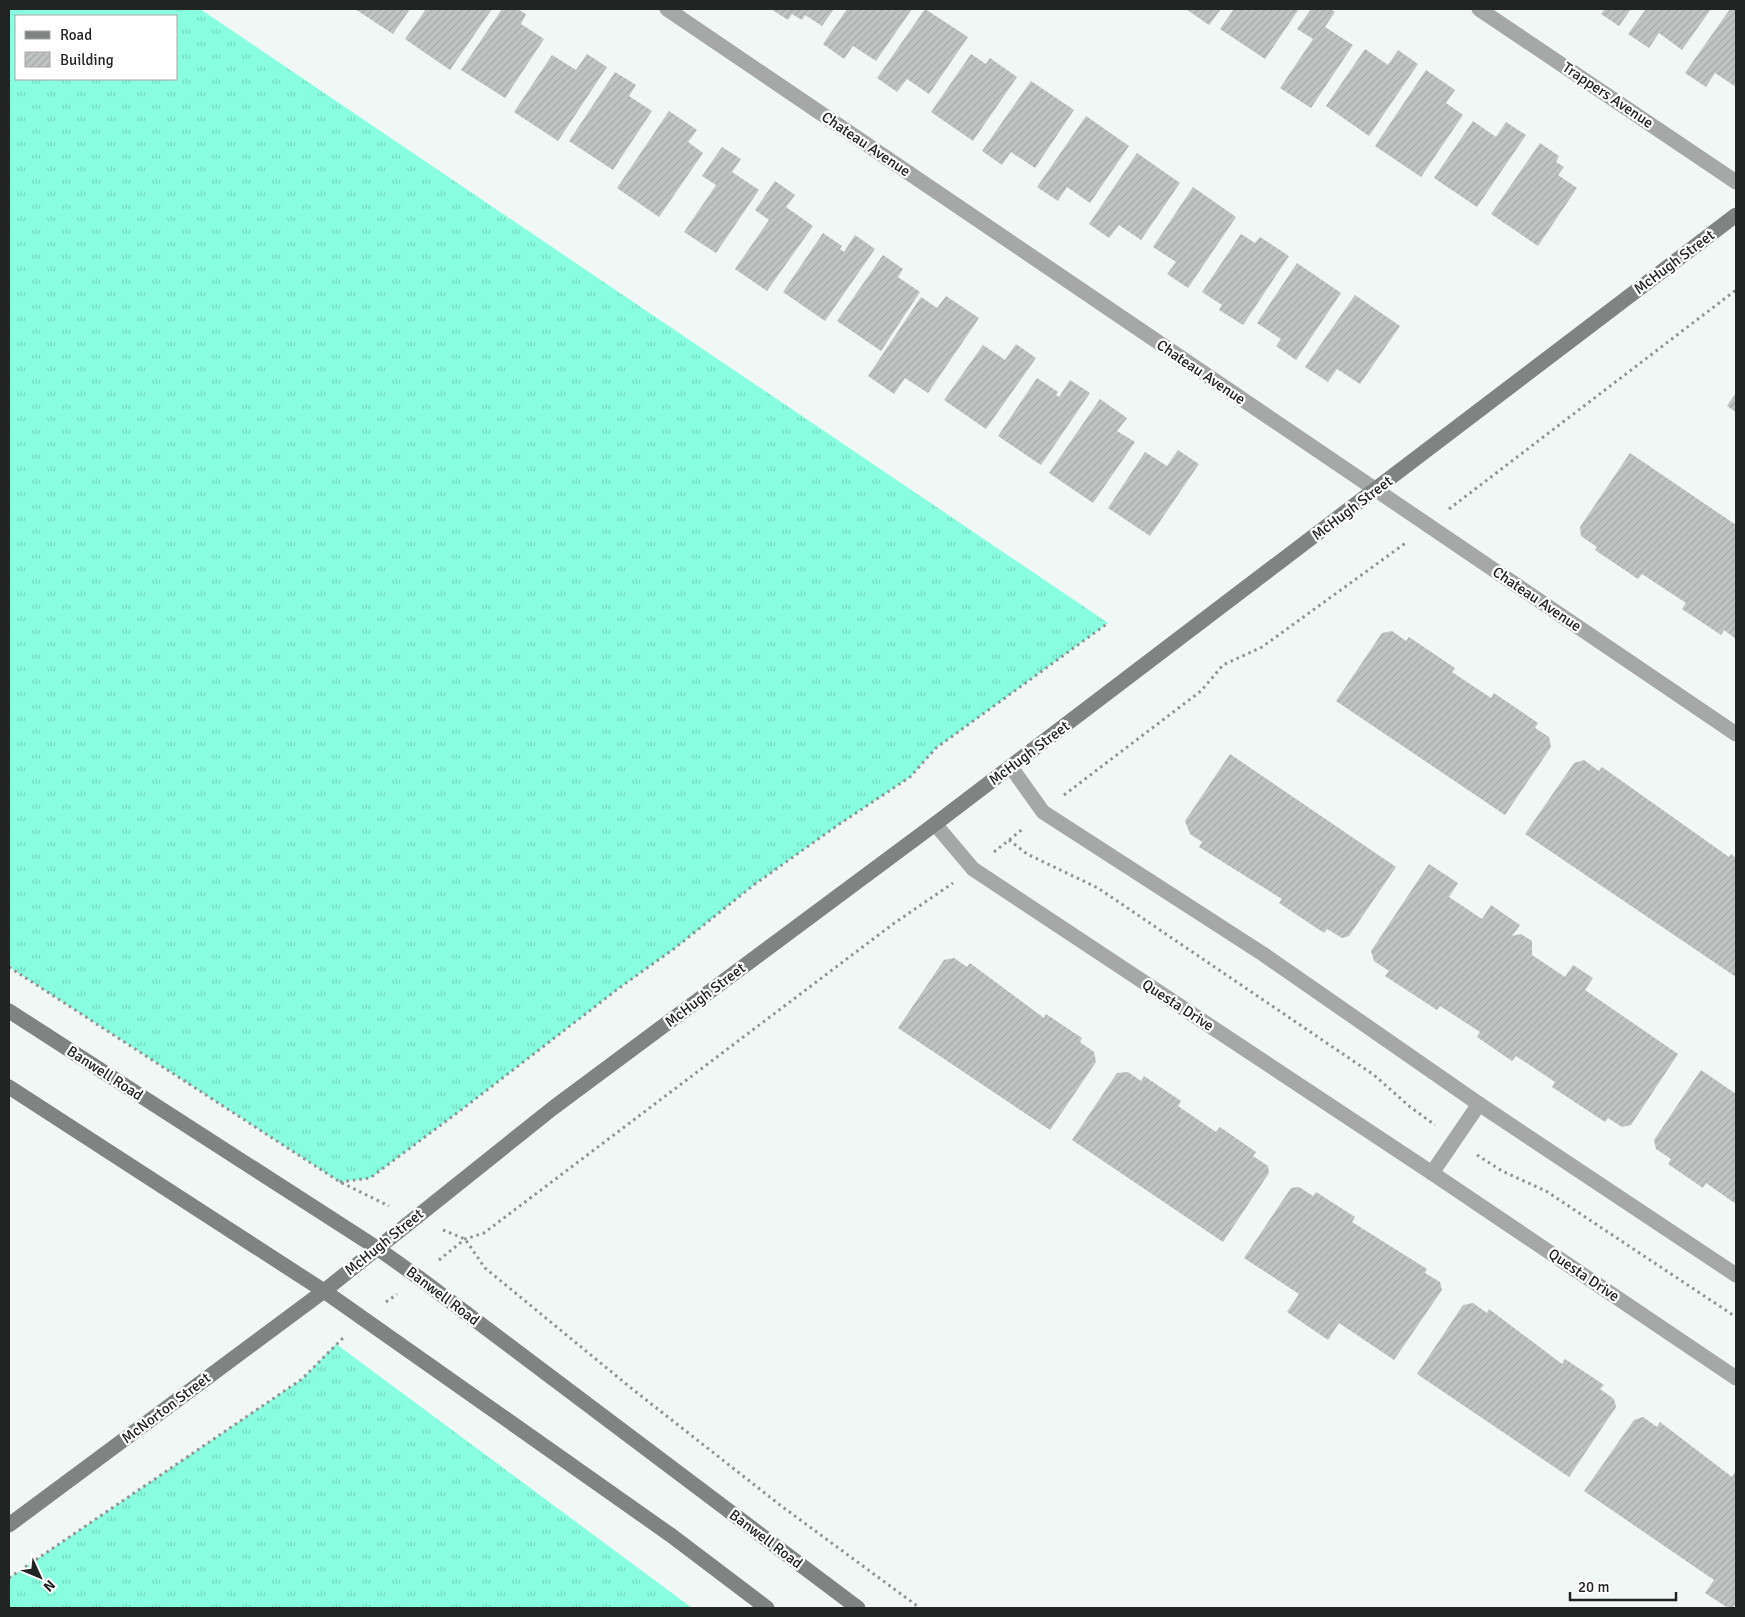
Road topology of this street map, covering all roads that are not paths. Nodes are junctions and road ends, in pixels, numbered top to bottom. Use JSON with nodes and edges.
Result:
{"nodes":[{"id":1,"x":667,"y":9,"type":"edge"},
{"id":2,"x":1479,"y":9,"type":"edge"},
{"id":3,"x":1736,"y":182,"type":"edge"},
{"id":4,"x":1736,"y":215,"type":"edge"},
{"id":5,"x":1375,"y":490,"type":"junction"},
{"id":6,"x":1736,"y":734,"type":"edge"},
{"id":7,"x":1011,"y":767,"type":"junction"},
{"id":8,"x":935,"y":824,"type":"junction"},
{"id":9,"x":9,"y":1011,"type":"edge"},
{"id":10,"x":9,"y":1087,"type":"edge"},
{"id":11,"x":1479,"y":1104,"type":"junction"},
{"id":12,"x":1432,"y":1173,"type":"junction"},
{"id":13,"x":377,"y":1248,"type":"junction"},
{"id":14,"x":1736,"y":1275,"type":"edge"},
{"id":15,"x":324,"y":1291,"type":"junction"},
{"id":16,"x":1736,"y":1378,"type":"edge"},
{"id":17,"x":9,"y":1525,"type":"edge"},
{"id":18,"x":767,"y":1608,"type":"edge"},
{"id":19,"x":858,"y":1608,"type":"edge"}],
"edges":[{"from":1,"to":5,"type":"street","name":"Chateau Avenue"},
{"from":2,"to":3,"type":"street","name":"Trappers Avenue"},
{"from":4,"to":5,"type":"main road","name":"McHugh Street"},
{"from":5,"to":6,"type":"street","name":"Chateau Avenue"},
{"from":5,"to":7,"type":"main road","name":"McHugh Street"},
{"from":7,"to":8,"type":"main road","name":"McHugh Street"},
{"from":7,"to":11,"type":"street"},
{"from":8,"to":12,"type":"street","name":"Questa Drive"},
{"from":8,"to":13,"type":"main road","name":"McHugh Street"},
{"from":9,"to":13,"type":"main road","name":"Banwell Road"},
{"from":10,"to":15,"type":"main road"},
{"from":11,"to":12,"type":"street"},
{"from":11,"to":14,"type":"street"},
{"from":12,"to":16,"type":"street","name":"Questa Drive"},
{"from":13,"to":15,"type":"main road","name":"McHugh Street"},
{"from":13,"to":19,"type":"main road","name":"Banwell Road"},
{"from":15,"to":17,"type":"main road","name":"McNorton Street"},
{"from":15,"to":18,"type":"main road"}]}
